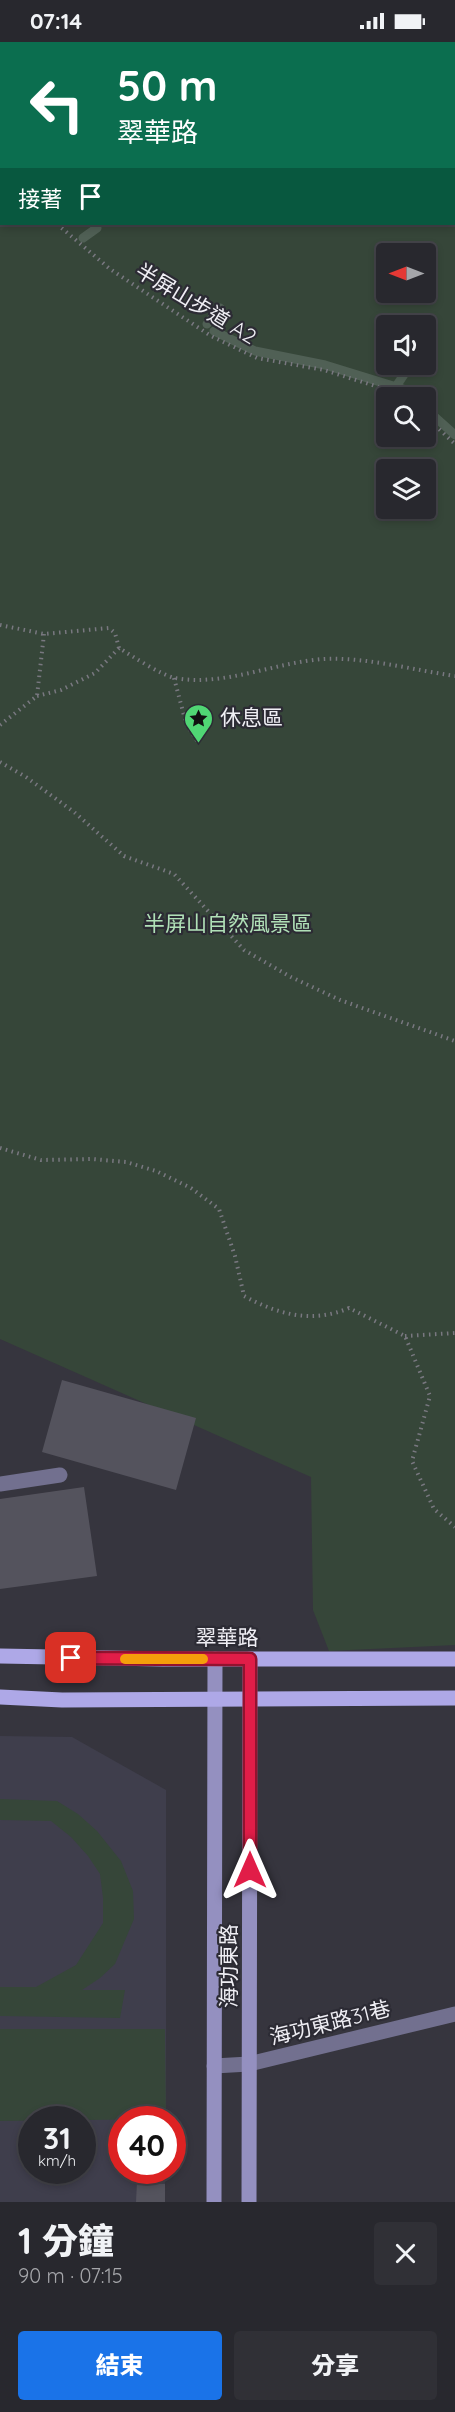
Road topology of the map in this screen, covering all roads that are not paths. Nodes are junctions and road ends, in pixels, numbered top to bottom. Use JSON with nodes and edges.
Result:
{"nodes":[{"id":1,"x":60,"y":1475,"type":"dead end"},
{"id":2,"x":0,"y":1484,"type":"edge"},
{"id":3,"x":0,"y":1656,"type":"edge"},
{"id":4,"x":215,"y":1659,"type":"junction"},
{"id":5,"x":250,"y":1659,"type":"junction"},
{"id":6,"x":455,"y":1659,"type":"edge"},
{"id":7,"x":0,"y":1697,"type":"edge"},
{"id":8,"x":251,"y":1698,"type":"junction"},
{"id":9,"x":455,"y":1698,"type":"edge"},
{"id":10,"x":215,"y":1699,"type":"junction"},
{"id":11,"x":455,"y":2014,"type":"edge"},
{"id":12,"x":249,"y":2064,"type":"junction"},
{"id":13,"x":214,"y":2066,"type":"junction"},
{"id":14,"x":214,"y":2202,"type":"edge"},
{"id":15,"x":249,"y":2202,"type":"edge"}],
"edges":[{"from":1,"to":2,"type":"lane"},
{"from":3,"to":4,"type":"main road","name":"翠華路"},
{"from":4,"to":5,"type":"main road","name":"翠華路"},
{"from":4,"to":10,"type":"street","name":"海功東路"},
{"from":5,"to":6,"type":"main road","name":"翠華路"},
{"from":5,"to":8,"type":"street","name":"海功東路"},
{"from":7,"to":10,"type":"main road"},
{"from":8,"to":9,"type":"main road"},
{"from":8,"to":10,"type":"main road"},
{"from":8,"to":12,"type":"street","name":"海功東路"},
{"from":10,"to":13,"type":"street","name":"海功東路"},
{"from":11,"to":12,"type":"lane","name":"海功東路31巷"},
{"from":12,"to":13,"type":"lane","name":"海功東路31巷"},
{"from":12,"to":15,"type":"street","name":"海功東路"},
{"from":13,"to":14,"type":"street","name":"海功東路"}]}
